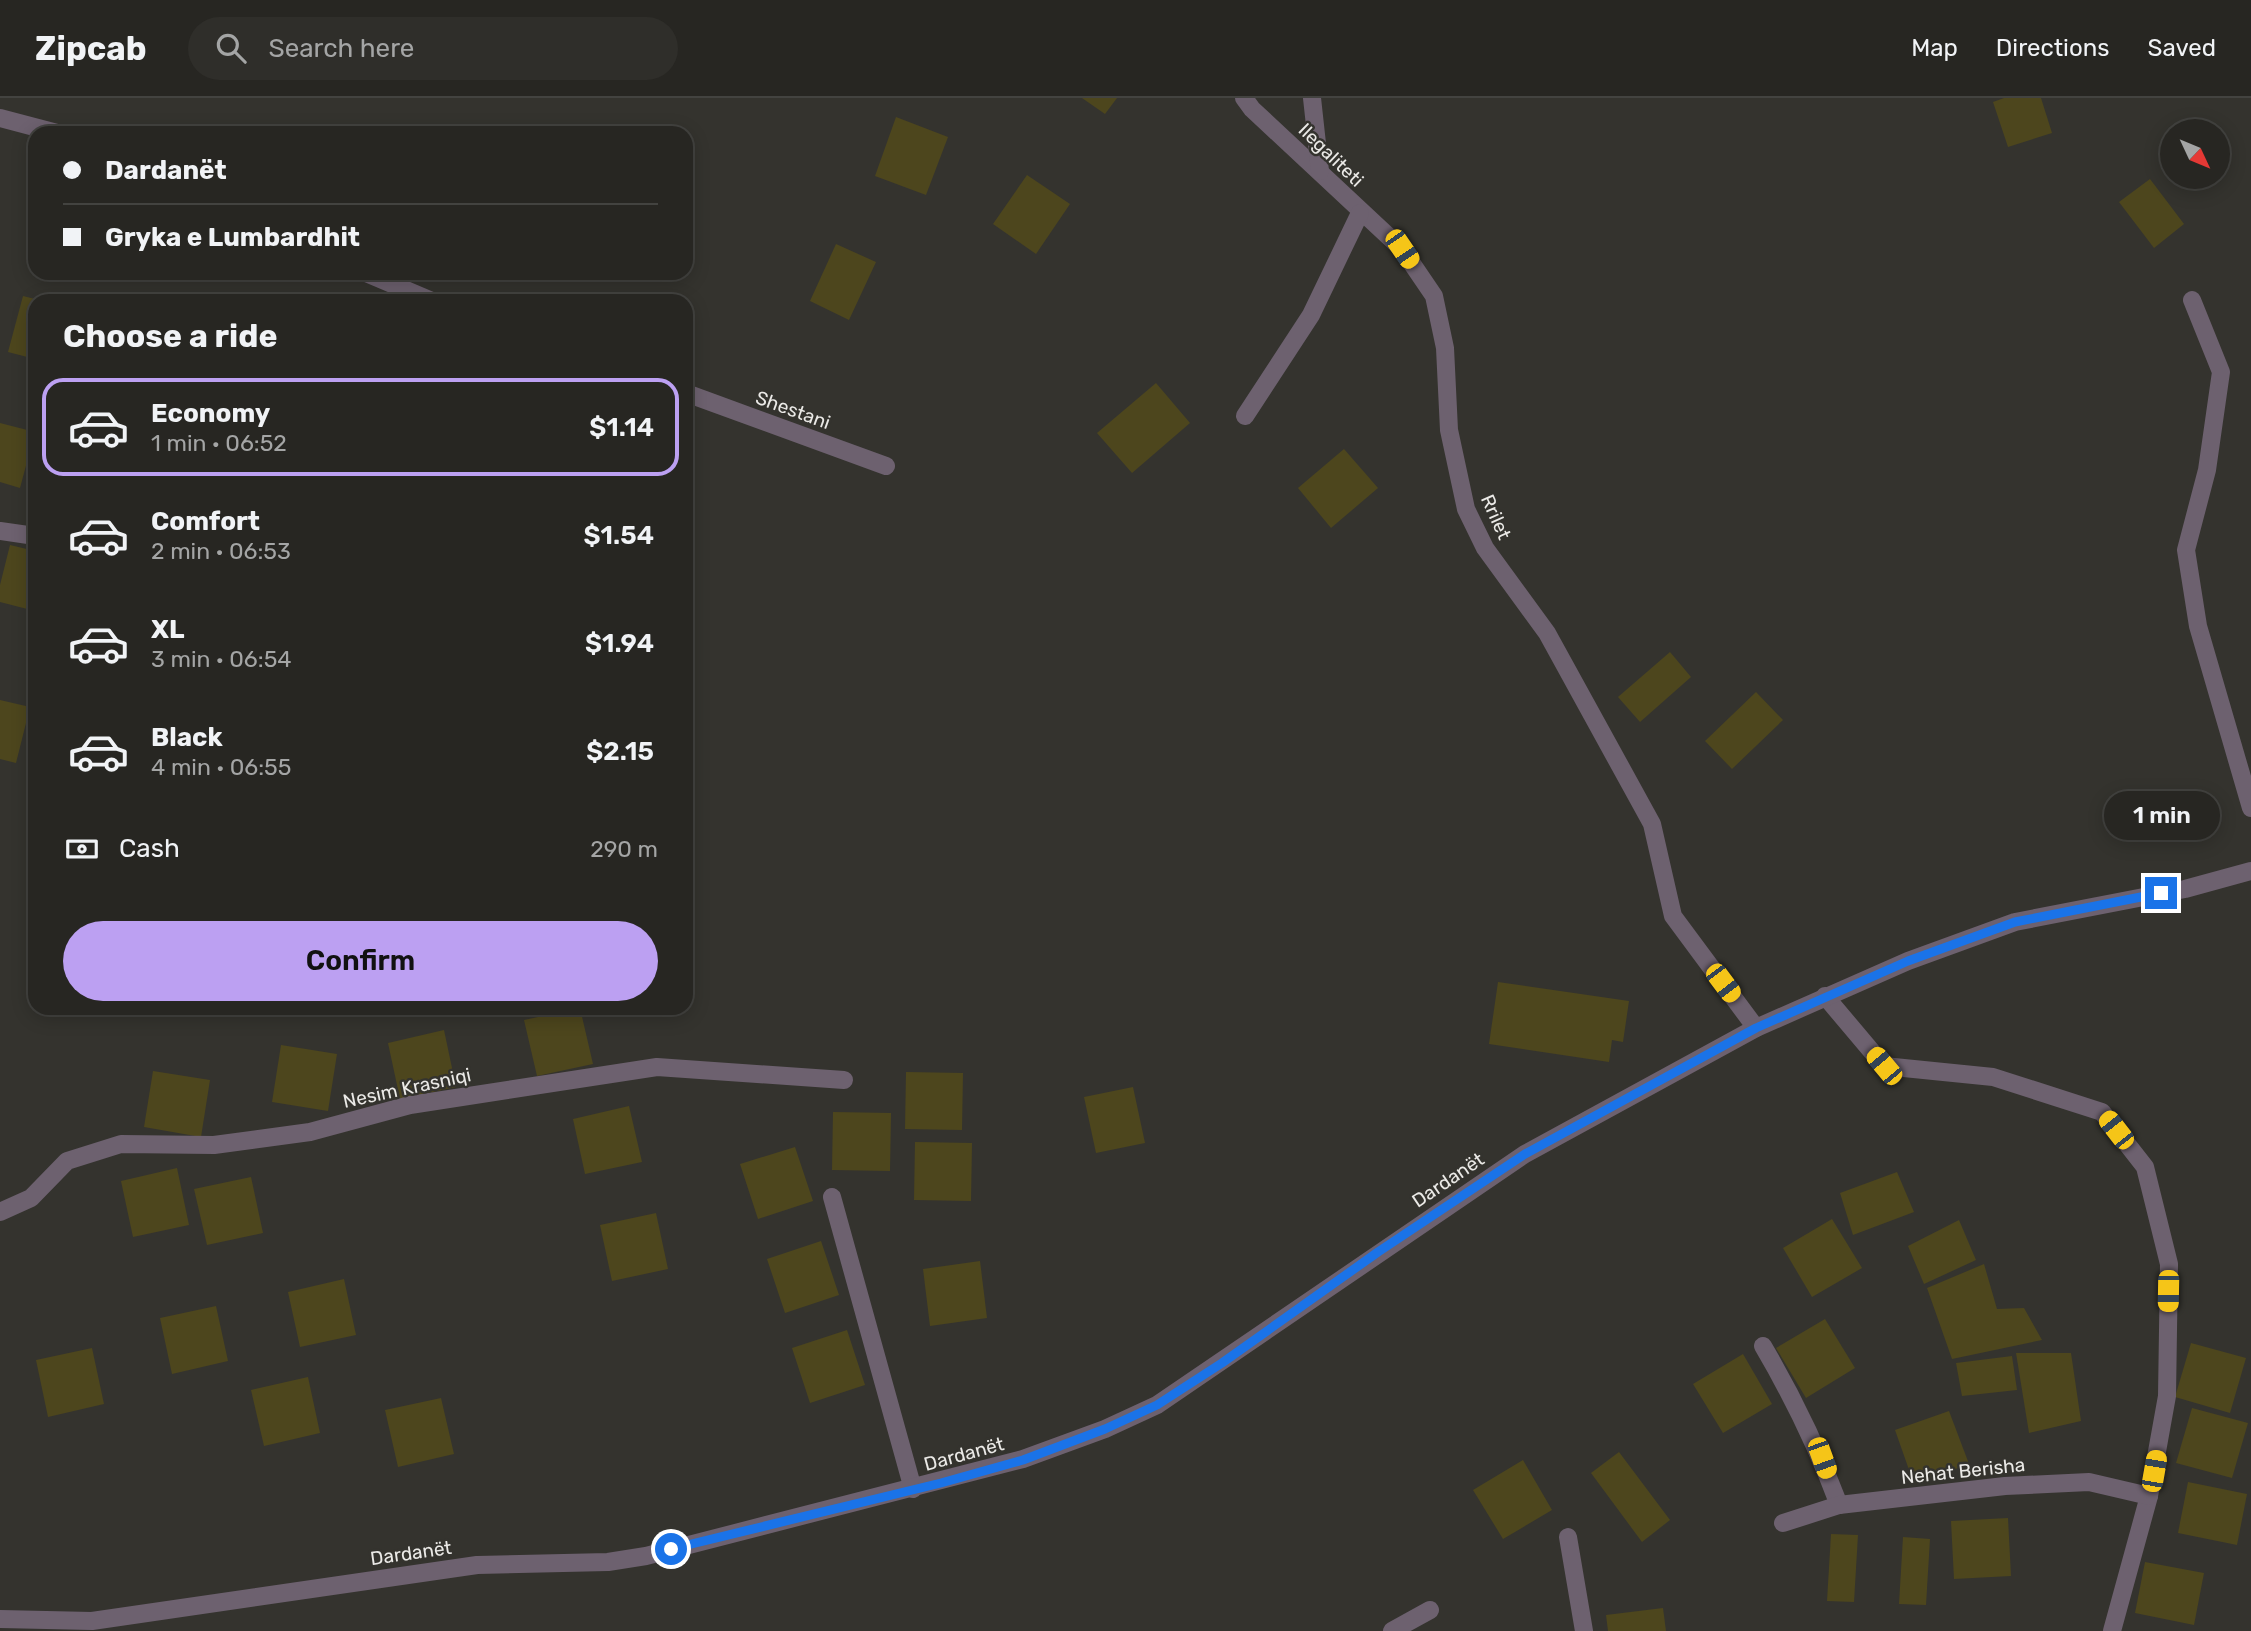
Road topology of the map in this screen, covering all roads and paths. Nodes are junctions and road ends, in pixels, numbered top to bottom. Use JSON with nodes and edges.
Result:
{"nodes":[{"id":1,"x":1244,"y":98,"type":"edge"},
{"id":2,"x":1312,"y":98,"type":"edge"},
{"id":3,"x":0,"y":118,"type":"edge"},
{"id":4,"x":30,"y":126,"type":"edge"},
{"id":5,"x":1320,"y":171,"type":"junction"},
{"id":6,"x":1360,"y":213,"type":"junction"},
{"id":7,"x":382,"y":280,"type":"edge"},
{"id":8,"x":416,"y":294,"type":"edge"},
{"id":9,"x":2192,"y":300,"type":"dead end"},
{"id":10,"x":693,"y":396,"type":"edge"},
{"id":11,"x":1245,"y":416,"type":"dead end"},
{"id":12,"x":886,"y":466,"type":"dead end"},
{"id":13,"x":0,"y":531,"type":"edge"},
{"id":14,"x":28,"y":535,"type":"edge"},
{"id":15,"x":2251,"y":808,"type":"edge"},
{"id":16,"x":2251,"y":871,"type":"edge"},
{"id":17,"x":1825,"y":996,"type":"junction"},
{"id":18,"x":1756,"y":1028,"type":"junction"},
{"id":19,"x":844,"y":1080,"type":"dead end"},
{"id":20,"x":832,"y":1197,"type":"dead end"},
{"id":21,"x":0,"y":1212,"type":"edge"},
{"id":22,"x":1763,"y":1346,"type":"dead end"},
{"id":23,"x":913,"y":1489,"type":"junction"},
{"id":24,"x":2149,"y":1496,"type":"junction"},
{"id":25,"x":1839,"y":1505,"type":"junction"},
{"id":26,"x":1783,"y":1523,"type":"dead end"},
{"id":27,"x":1568,"y":1537,"type":"dead end"},
{"id":28,"x":1430,"y":1611,"type":"dead end"},
{"id":29,"x":0,"y":1619,"type":"edge"},
{"id":30,"x":1392,"y":1631,"type":"edge"},
{"id":31,"x":1584,"y":1631,"type":"edge"},
{"id":32,"x":2112,"y":1631,"type":"edge"}],
"edges":[{"from":1,"to":5,"type":"street","name":"Ilegaliteti"},
{"from":2,"to":5,"type":"street"},
{"from":3,"to":4,"type":"street"},
{"from":5,"to":6,"type":"street","name":"Ilegaliteti"},
{"from":6,"to":11,"type":"street"},
{"from":6,"to":18,"type":"street","name":"Rrilet"},
{"from":7,"to":8,"type":"street"},
{"from":9,"to":15,"type":"street"},
{"from":10,"to":12,"type":"street","name":"Shestani"},
{"from":13,"to":14,"type":"street"},
{"from":16,"to":17,"type":"street","name":"Dardanët"},
{"from":17,"to":18,"type":"street","name":"Dardanët"},
{"from":17,"to":24,"type":"street"},
{"from":18,"to":23,"type":"street","name":"Dardanët"},
{"from":19,"to":21,"type":"street","name":"Nesim Krasniqi"},
{"from":20,"to":23,"type":"street"},
{"from":22,"to":25,"type":"street"},
{"from":23,"to":29,"type":"street","name":"Dardanët"},
{"from":24,"to":25,"type":"street","name":"Nehat Berisha"},
{"from":24,"to":32,"type":"street"},
{"from":25,"to":26,"type":"street","name":"Nehat Berisha"},
{"from":27,"to":31,"type":"street"},
{"from":28,"to":30,"type":"street"}]}
